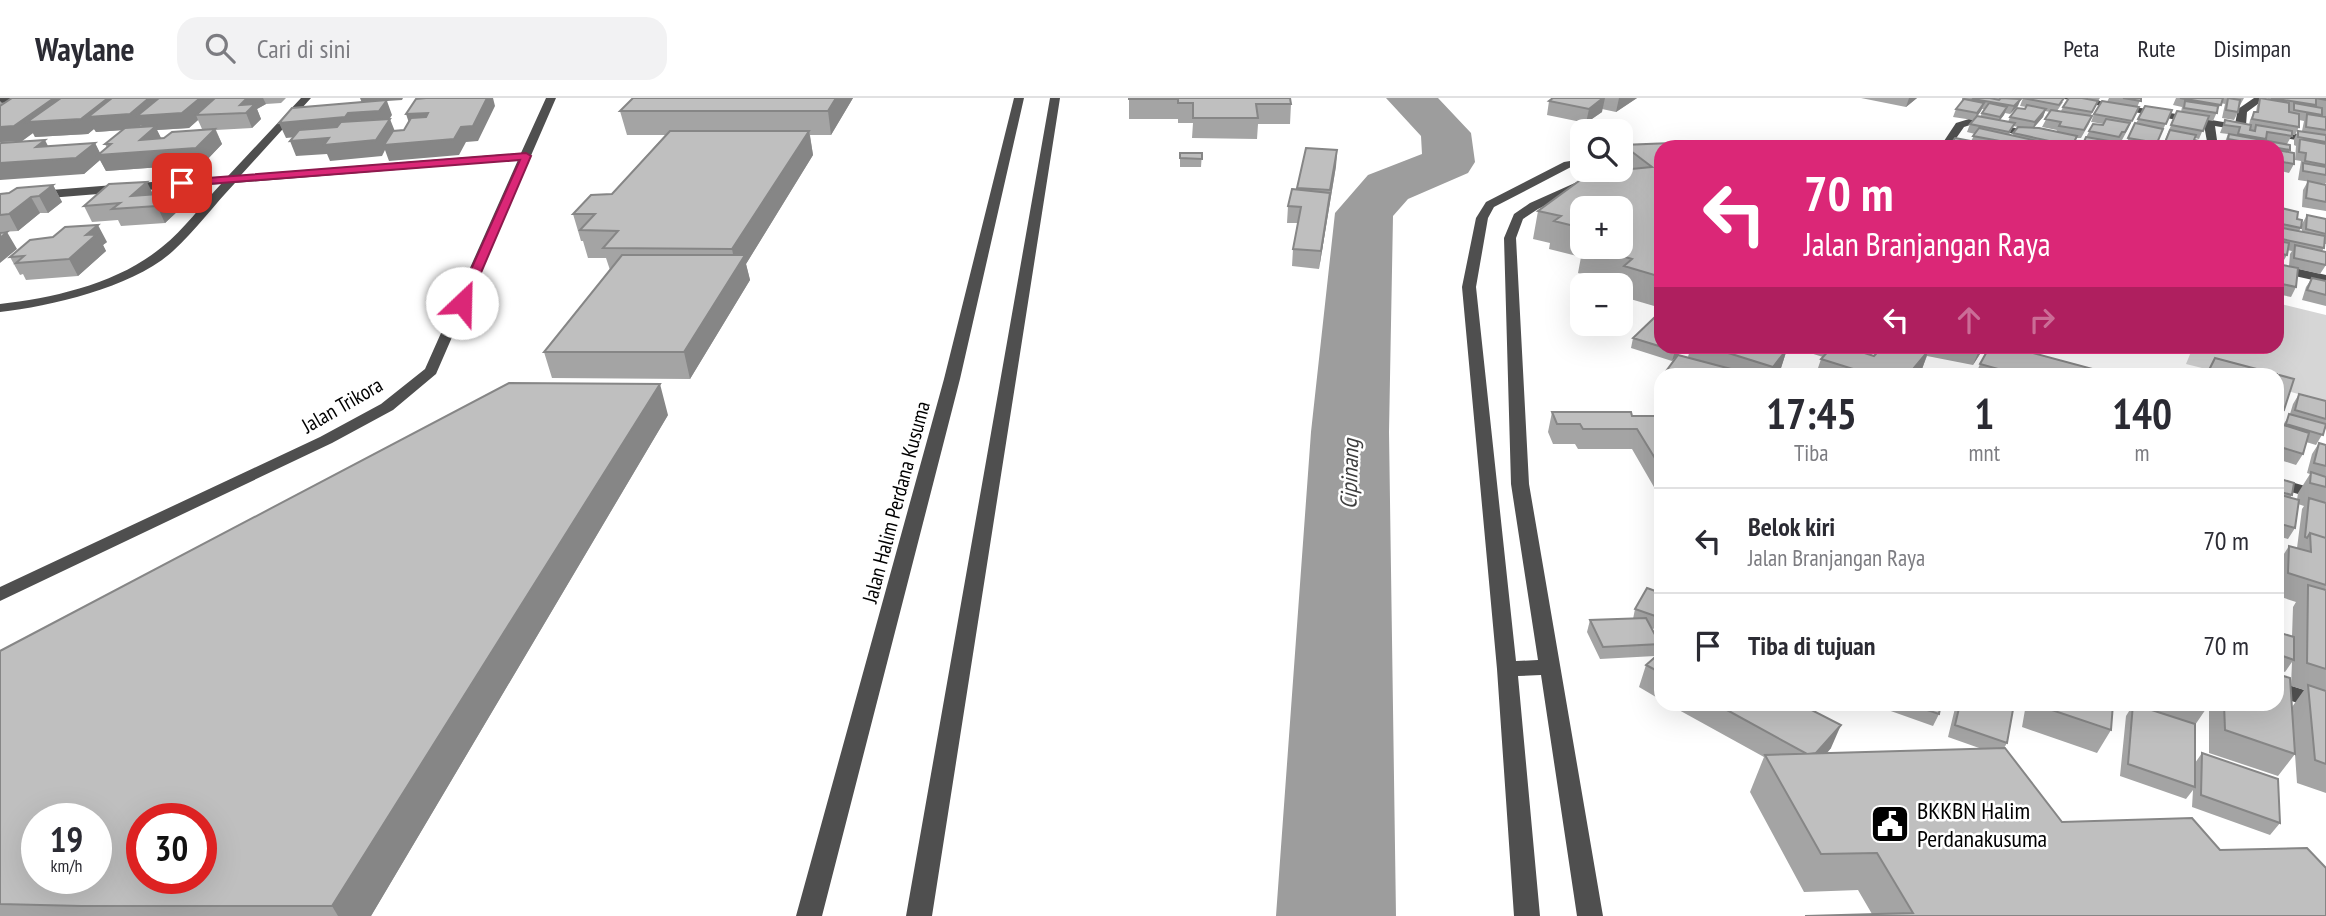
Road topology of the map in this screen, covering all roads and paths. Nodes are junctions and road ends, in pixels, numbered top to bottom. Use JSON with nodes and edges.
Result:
{"nodes":[{"id":1,"x":37,"y":98,"type":"edge"},
{"id":2,"x":306,"y":98,"type":"edge"},
{"id":3,"x":551,"y":98,"type":"edge"},
{"id":4,"x":1019,"y":98,"type":"edge"},
{"id":5,"x":1055,"y":98,"type":"edge"},
{"id":6,"x":2064,"y":98,"type":"edge"},
{"id":7,"x":2261,"y":98,"type":"edge"},
{"id":8,"x":0,"y":100,"type":"edge"},
{"id":9,"x":2209,"y":124,"type":"junction"},
{"id":10,"x":2240,"y":129,"type":"junction"},
{"id":11,"x":1950,"y":140,"type":"edge"},
{"id":12,"x":2060,"y":140,"type":"edge"},
{"id":13,"x":2212,"y":140,"type":"edge"},
{"id":14,"x":2326,"y":142,"type":"edge"},
{"id":15,"x":526,"y":156,"type":"junction"},
{"id":16,"x":1570,"y":164,"type":"edge"},
{"id":17,"x":234,"y":179,"type":"junction"},
{"id":18,"x":1584,"y":182,"type":"edge"},
{"id":19,"x":0,"y":198,"type":"edge"},
{"id":20,"x":2284,"y":270,"type":"edge"},
{"id":21,"x":2326,"y":279,"type":"edge"},
{"id":22,"x":0,"y":308,"type":"edge"},
{"id":23,"x":2284,"y":485,"type":"edge"},
{"id":24,"x":2326,"y":497,"type":"edge"},
{"id":25,"x":0,"y":595,"type":"edge"},
{"id":26,"x":1550,"y":667,"type":"junction"},
{"id":27,"x":1507,"y":669,"type":"junction"},
{"id":28,"x":2284,"y":690,"type":"edge"},
{"id":29,"x":2326,"y":705,"type":"edge"},
{"id":30,"x":809,"y":916,"type":"edge"},
{"id":31,"x":919,"y":916,"type":"edge"},
{"id":32,"x":1527,"y":916,"type":"edge"},
{"id":33,"x":1590,"y":916,"type":"edge"}],
"edges":[{"from":1,"to":8,"type":"street"},
{"from":2,"to":17,"type":"street"},
{"from":3,"to":15,"type":"street","name":"Jalan Trikora"},
{"from":4,"to":30,"type":"street","name":"Jalan Halim Perdana Kusuma"},
{"from":5,"to":31,"type":"street"},
{"from":6,"to":9,"type":"street"},
{"from":7,"to":10,"type":"street"},
{"from":9,"to":10,"type":"street"},
{"from":9,"to":13,"type":"street"},
{"from":10,"to":14,"type":"street"},
{"from":11,"to":12,"type":"street"},
{"from":15,"to":17,"type":"street"},
{"from":15,"to":25,"type":"street","name":"Jalan Trikora"},
{"from":16,"to":27,"type":"street"},
{"from":17,"to":19,"type":"street"},
{"from":17,"to":22,"type":"street"},
{"from":18,"to":26,"type":"street"},
{"from":20,"to":21,"type":"street"},
{"from":23,"to":24,"type":"street"},
{"from":26,"to":27,"type":"street"},
{"from":26,"to":33,"type":"street"},
{"from":27,"to":32,"type":"street"},
{"from":28,"to":29,"type":"street"}]}
